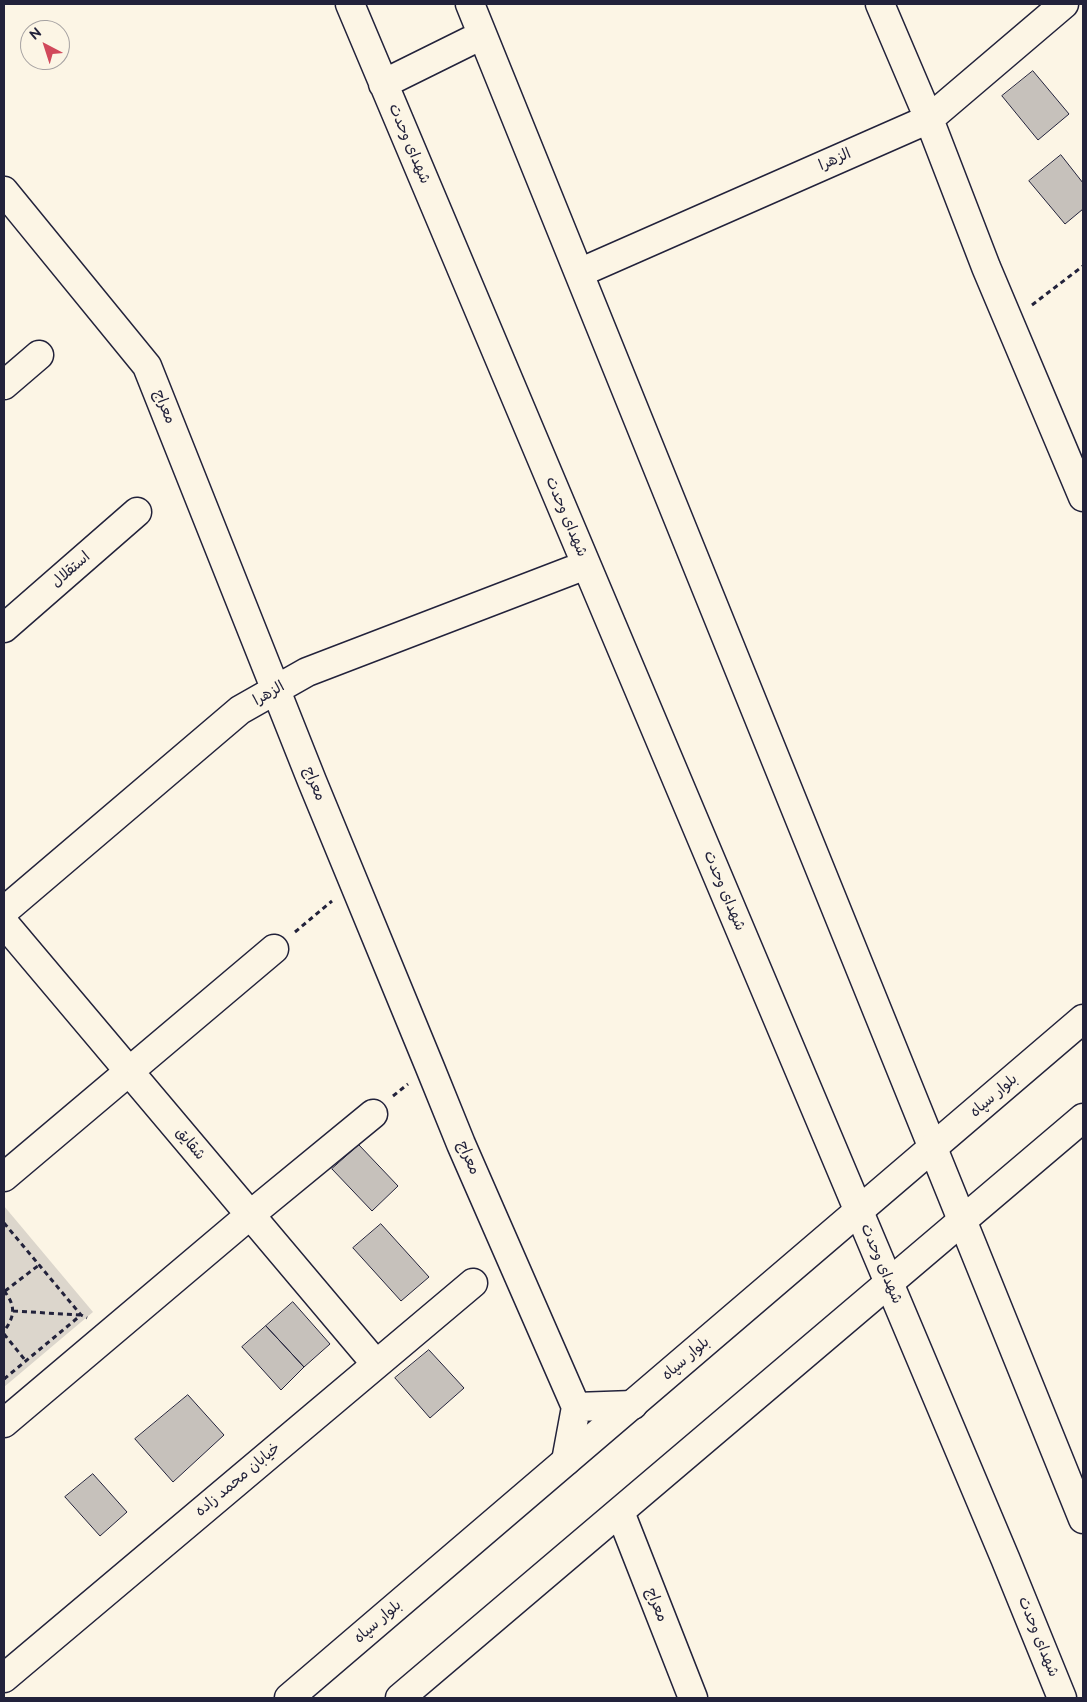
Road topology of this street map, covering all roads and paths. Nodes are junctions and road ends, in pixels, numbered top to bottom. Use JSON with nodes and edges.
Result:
{"nodes":[{"id":1,"x":350,"y":4,"type":"edge"},
{"id":2,"x":470,"y":4,"type":"edge"},
{"id":3,"x":880,"y":4,"type":"edge"},
{"id":4,"x":1064,"y":4,"type":"edge"},
{"id":5,"x":482,"y":35,"type":"junction"},
{"id":6,"x":383,"y":84,"type":"junction"},
{"id":7,"x":929,"y":119,"type":"junction"},
{"id":8,"x":4,"y":191,"type":"edge"},
{"id":9,"x":1083,"y":266,"type":"edge"},
{"id":10,"x":579,"y":273,"type":"junction"},
{"id":11,"x":1010,"y":322,"type":"junction"},
{"id":12,"x":39,"y":355,"type":"dead end"},
{"id":13,"x":4,"y":385,"type":"edge"},
{"id":14,"x":1083,"y":497,"type":"edge"},
{"id":15,"x":137,"y":512,"type":"dead end"},
{"id":16,"x":586,"y":565,"type":"junction"},
{"id":17,"x":4,"y":628,"type":"edge"},
{"id":18,"x":276,"y":690,"type":"junction"},
{"id":19,"x":354,"y":883,"type":"junction"},
{"id":20,"x":4,"y":911,"type":"edge"},
{"id":21,"x":4,"y":923,"type":"edge"},
{"id":22,"x":274,"y":949,"type":"joint"},
{"id":23,"x":1083,"y":1020,"type":"edge"},
{"id":24,"x":429,"y":1065,"type":"junction"},
{"id":25,"x":128,"y":1071,"type":"junction"},
{"id":26,"x":373,"y":1114,"type":"joint"},
{"id":27,"x":1083,"y":1118,"type":"edge"},
{"id":28,"x":933,"y":1148,"type":"junction"},
{"id":29,"x":4,"y":1177,"type":"edge"},
{"id":30,"x":859,"y":1211,"type":"junction"},
{"id":31,"x":250,"y":1215,"type":"junction"},
{"id":32,"x":962,"y":1221,"type":"junction"},
{"id":33,"x":4,"y":1223,"type":"edge"},
{"id":34,"x":39,"y":1265,"type":"junction"},
{"id":35,"x":473,"y":1283,"type":"dead end"},
{"id":36,"x":889,"y":1283,"type":"junction"},
{"id":37,"x":4,"y":1291,"type":"edge"},
{"id":38,"x":13,"y":1311,"type":"junction"},
{"id":39,"x":81,"y":1315,"type":"junction"},
{"id":40,"x":4,"y":1332,"type":"edge"},
{"id":41,"x":111,"y":1332,"type":"junction"},
{"id":42,"x":24,"y":1360,"type":"junction"},
{"id":43,"x":376,"y":1364,"type":"junction"},
{"id":44,"x":4,"y":1378,"type":"edge"},
{"id":45,"x":632,"y":1405,"type":"junction"},
{"id":46,"x":576,"y":1406,"type":"junction"},
{"id":47,"x":4,"y":1423,"type":"edge"},
{"id":48,"x":566,"y":1461,"type":"junction"},
{"id":49,"x":620,"y":1512,"type":"junction"},
{"id":50,"x":1083,"y":1519,"type":"edge"},
{"id":51,"x":4,"y":1678,"type":"edge"},
{"id":52,"x":289,"y":1698,"type":"edge"},
{"id":53,"x":400,"y":1698,"type":"edge"},
{"id":54,"x":693,"y":1698,"type":"edge"},
{"id":55,"x":1062,"y":1698,"type":"edge"}],
"edges":[{"from":1,"to":6,"type":"street","name":"شهدای وحدت"},
{"from":2,"to":5,"type":"street"},
{"from":3,"to":7,"type":"street"},
{"from":4,"to":7,"type":"street","name":"الزهرا"},
{"from":5,"to":6,"type":"street"},
{"from":5,"to":10,"type":"street"},
{"from":6,"to":16,"type":"street","name":"شهدای وحدت"},
{"from":7,"to":10,"type":"street","name":"الزهرا"},
{"from":7,"to":11,"type":"street"},
{"from":8,"to":18,"type":"street","name":"معراج"},
{"from":9,"to":11,"type":"path"},
{"from":10,"to":28,"type":"street"},
{"from":11,"to":14,"type":"street"},
{"from":12,"to":13,"type":"street"},
{"from":15,"to":17,"type":"street","name":"استقلال"},
{"from":16,"to":18,"type":"street","name":"الزهرا"},
{"from":16,"to":30,"type":"street","name":"شهدای وحدت"},
{"from":18,"to":19,"type":"street","name":"معراج"},
{"from":18,"to":20,"type":"street","name":"الزهرا"},
{"from":19,"to":22,"type":"path"},
{"from":19,"to":24,"type":"street","name":"معراج"},
{"from":21,"to":25,"type":"street","name":"شقایق"},
{"from":22,"to":25,"type":"street"},
{"from":23,"to":28,"type":"street","name":"بلوار سپاه"},
{"from":24,"to":26,"type":"path"},
{"from":24,"to":46,"type":"street","name":"معراج"},
{"from":25,"to":29,"type":"street"},
{"from":25,"to":31,"type":"street","name":"شقایق"},
{"from":26,"to":31,"type":"street"},
{"from":27,"to":32,"type":"street"},
{"from":28,"to":30,"type":"street","name":"بلوار سپاه"},
{"from":28,"to":32,"type":"street"},
{"from":30,"to":36,"type":"street","name":"شهدای وحدت"},
{"from":30,"to":45,"type":"street","name":"بلوار سپاه"},
{"from":31,"to":41,"type":"street"},
{"from":31,"to":43,"type":"street","name":"شقایق"},
{"from":32,"to":36,"type":"street"},
{"from":32,"to":50,"type":"street"},
{"from":33,"to":34,"type":"path"},
{"from":34,"to":37,"type":"path"},
{"from":34,"to":39,"type":"path"},
{"from":35,"to":43,"type":"street","name":"خیابان محمد زاده"},
{"from":36,"to":49,"type":"street"},
{"from":36,"to":55,"type":"street","name":"شهدای وحدت"},
{"from":37,"to":38,"type":"path"},
{"from":38,"to":39,"type":"path"},
{"from":38,"to":40,"type":"path"},
{"from":39,"to":41,"type":"path"},
{"from":39,"to":42,"type":"path"},
{"from":40,"to":42,"type":"path"},
{"from":41,"to":47,"type":"street"},
{"from":42,"to":44,"type":"path"},
{"from":43,"to":51,"type":"street","name":"خیابان محمد زاده"},
{"from":45,"to":46,"type":"street"},
{"from":45,"to":48,"type":"street","name":"بلوار سپاه"},
{"from":46,"to":48,"type":"street"},
{"from":48,"to":52,"type":"street","name":"بلوار سپاه"},
{"from":49,"to":53,"type":"street"},
{"from":49,"to":54,"type":"street","name":"معراج"}]}
